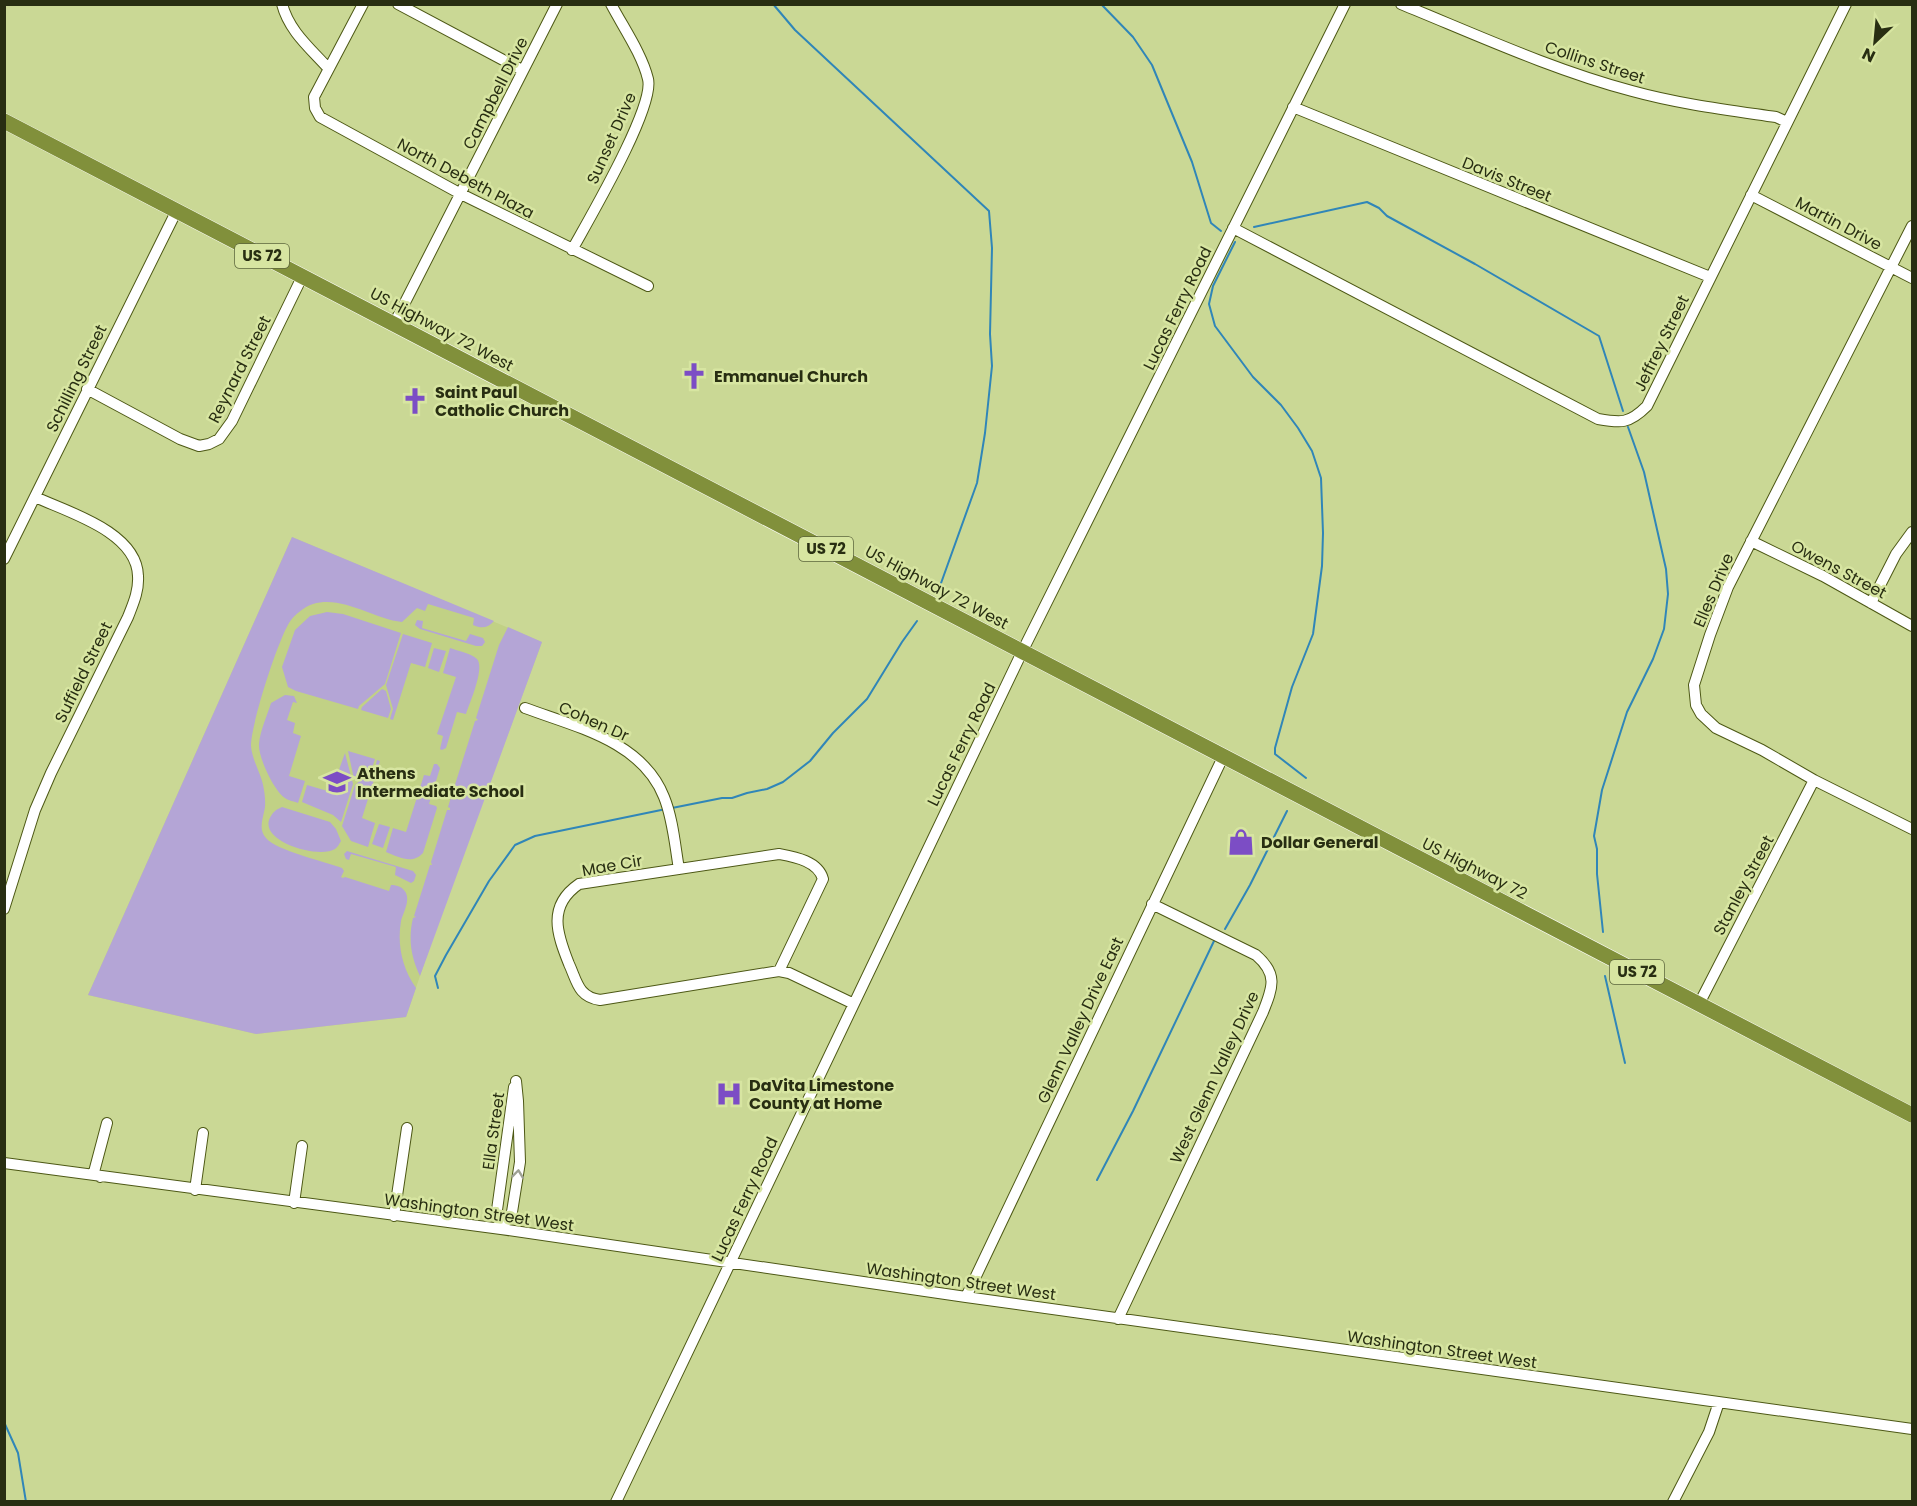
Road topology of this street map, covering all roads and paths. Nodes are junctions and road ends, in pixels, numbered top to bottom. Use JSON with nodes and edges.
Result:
{"nodes":[{"id":1,"x":282,"y":4,"type":"edge"},
{"id":2,"x":363,"y":4,"type":"edge"},
{"id":3,"x":398,"y":4,"type":"edge"},
{"id":4,"x":557,"y":4,"type":"edge"},
{"id":5,"x":611,"y":4,"type":"edge"},
{"id":6,"x":1345,"y":4,"type":"edge"},
{"id":7,"x":1401,"y":4,"type":"edge"},
{"id":8,"x":1846,"y":4,"type":"edge"},
{"id":9,"x":328,"y":68,"type":"junction"},
{"id":10,"x":522,"y":70,"type":"junction"},
{"id":11,"x":1293,"y":107,"type":"junction"},
{"id":12,"x":4,"y":121,"type":"edge"},
{"id":13,"x":1787,"y":122,"type":"junction"},
{"id":14,"x":461,"y":194,"type":"junction"},
{"id":15,"x":1752,"y":195,"type":"junction"},
{"id":16,"x":176,"y":212,"type":"junction"},
{"id":17,"x":1912,"y":226,"type":"edge"},
{"id":18,"x":1233,"y":228,"type":"junction"},
{"id":19,"x":572,"y":250,"type":"junction"},
{"id":20,"x":1891,"y":267,"type":"junction"},
{"id":21,"x":302,"y":277,"type":"junction"},
{"id":22,"x":1710,"y":277,"type":"junction"},
{"id":23,"x":1912,"y":278,"type":"edge"},
{"id":24,"x":648,"y":286,"type":"dead end"},
{"id":25,"x":394,"y":324,"type":"junction"},
{"id":26,"x":87,"y":389,"type":"junction"},
{"id":27,"x":35,"y":497,"type":"junction"},
{"id":28,"x":1912,"y":532,"type":"edge"},
{"id":29,"x":1751,"y":541,"type":"junction"},
{"id":30,"x":4,"y":559,"type":"edge"},
{"id":31,"x":1871,"y":603,"type":"junction"},
{"id":32,"x":1912,"y":626,"type":"edge"},
{"id":33,"x":1022,"y":652,"type":"junction"},
{"id":34,"x":525,"y":708,"type":"dead end"},
{"id":35,"x":1223,"y":757,"type":"junction"},
{"id":36,"x":1814,"y":780,"type":"junction"},
{"id":37,"x":1912,"y":829,"type":"edge"},
{"id":38,"x":679,"y":869,"type":"junction"},
{"id":39,"x":1152,"y":904,"type":"junction"},
{"id":40,"x":4,"y":909,"type":"edge"},
{"id":41,"x":779,"y":971,"type":"junction"},
{"id":42,"x":852,"y":1003,"type":"junction"},
{"id":43,"x":1699,"y":1004,"type":"junction"},
{"id":44,"x":1912,"y":1115,"type":"edge"},
{"id":45,"x":107,"y":1123,"type":"dead end"},
{"id":46,"x":408,"y":1128,"type":"dead end"},
{"id":47,"x":203,"y":1132,"type":"dead end"},
{"id":48,"x":302,"y":1146,"type":"dead end"},
{"id":49,"x":4,"y":1163,"type":"edge"},
{"id":50,"x":100,"y":1177,"type":"junction"},
{"id":51,"x":195,"y":1190,"type":"junction"},
{"id":52,"x":294,"y":1203,"type":"junction"},
{"id":53,"x":394,"y":1216,"type":"junction"},
{"id":54,"x":501,"y":1229,"type":"junction"},
{"id":55,"x":730,"y":1264,"type":"junction"},
{"id":56,"x":966,"y":1298,"type":"junction"},
{"id":57,"x":1118,"y":1319,"type":"junction"},
{"id":58,"x":1719,"y":1402,"type":"junction"},
{"id":59,"x":1912,"y":1429,"type":"edge"},
{"id":60,"x":616,"y":1502,"type":"edge"},
{"id":61,"x":1673,"y":1502,"type":"edge"}],
"edges":[{"from":1,"to":9,"type":"street"},
{"from":2,"to":9,"type":"street","name":"North Debeth Plaza"},
{"from":3,"to":10,"type":"street"},
{"from":4,"to":10,"type":"street","name":"Campbell Drive"},
{"from":5,"to":19,"type":"street","name":"Sunset Drive"},
{"from":6,"to":11,"type":"street","name":"Lucas Ferry Road"},
{"from":7,"to":13,"type":"street","name":"Collins Street"},
{"from":8,"to":13,"type":"street","name":"Jeffrey Street"},
{"from":9,"to":14,"type":"street","name":"North Debeth Plaza"},
{"from":10,"to":14,"type":"street","name":"Campbell Drive"},
{"from":11,"to":18,"type":"street","name":"Lucas Ferry Road"},
{"from":11,"to":22,"type":"street","name":"Davis Street"},
{"from":12,"to":16,"type":"highway","name":"US Highway 72 West","number":"US 72"},
{"from":13,"to":15,"type":"street","name":"Jeffrey Street"},
{"from":14,"to":19,"type":"street","name":"North Debeth Plaza"},
{"from":14,"to":25,"type":"street","name":"Campbell Drive"},
{"from":15,"to":20,"type":"street","name":"Martin Drive"},
{"from":15,"to":22,"type":"street","name":"Jeffrey Street"},
{"from":16,"to":21,"type":"highway","name":"US Highway 72 West","number":"US 72"},
{"from":16,"to":26,"type":"street","name":"Schilling Street"},
{"from":17,"to":20,"type":"street","name":"Elles Drive"},
{"from":18,"to":22,"type":"street","name":"Jeffrey Street"},
{"from":18,"to":33,"type":"street","name":"Lucas Ferry Road"},
{"from":19,"to":24,"type":"street","name":"North Debeth Plaza"},
{"from":20,"to":23,"type":"street","name":"Martin Drive"},
{"from":20,"to":29,"type":"street","name":"Elles Drive"},
{"from":21,"to":25,"type":"highway","name":"US Highway 72 West","number":"US 72"},
{"from":21,"to":26,"type":"street","name":"Reynard Street"},
{"from":25,"to":33,"type":"highway","name":"US Highway 72 West","number":"US 72"},
{"from":26,"to":27,"type":"street","name":"Schilling Street"},
{"from":27,"to":30,"type":"street","name":"Schilling Street"},
{"from":27,"to":40,"type":"street","name":"Suffield Street"},
{"from":28,"to":31,"type":"street"},
{"from":29,"to":31,"type":"street","name":"Owens Street"},
{"from":29,"to":36,"type":"street","name":"Elles Drive"},
{"from":31,"to":32,"type":"street","name":"Owens Street"},
{"from":33,"to":35,"type":"highway","name":"US Highway 72","number":"US 72"},
{"from":33,"to":42,"type":"street","name":"Lucas Ferry Road"},
{"from":34,"to":38,"type":"street","name":"Cohen Dr"},
{"from":35,"to":39,"type":"street","name":"Glenn Valley Drive East"},
{"from":35,"to":43,"type":"highway","name":"US Highway 72","number":"US 72"},
{"from":36,"to":37,"type":"street","name":"Elles Drive"},
{"from":36,"to":43,"type":"street","name":"Stanley Street"},
{"from":38,"to":41,"type":"street","name":"Mae Cir"},
{"from":38,"to":41,"type":"street","name":"Mae Cir"},
{"from":39,"to":56,"type":"street","name":"Glenn Valley Drive East"},
{"from":39,"to":57,"type":"street","name":"West Glenn Valley Drive"},
{"from":41,"to":42,"type":"street","name":"Mae Cir"},
{"from":42,"to":55,"type":"street","name":"Lucas Ferry Road"},
{"from":43,"to":44,"type":"highway","name":"US Highway 72","number":"US 72"},
{"from":45,"to":50,"type":"street"},
{"from":46,"to":53,"type":"street"},
{"from":47,"to":51,"type":"street"},
{"from":48,"to":52,"type":"street"},
{"from":49,"to":50,"type":"street","name":"Washington Street West"},
{"from":50,"to":51,"type":"street","name":"Washington Street West"},
{"from":51,"to":52,"type":"street","name":"Washington Street West"},
{"from":52,"to":53,"type":"street","name":"Washington Street West"},
{"from":53,"to":54,"type":"street","name":"Washington Street West"},
{"from":54,"to":54,"type":"street","name":"Ella Street","one_way":true},
{"from":54,"to":55,"type":"street","name":"Washington Street West"},
{"from":55,"to":56,"type":"street","name":"Washington Street West"},
{"from":55,"to":60,"type":"street","name":"Lucas Ferry Road"},
{"from":56,"to":57,"type":"street","name":"Washington Street West"},
{"from":57,"to":58,"type":"street","name":"Washington Street West"},
{"from":58,"to":59,"type":"street","name":"Washington Street West"},
{"from":58,"to":61,"type":"street"}]}
